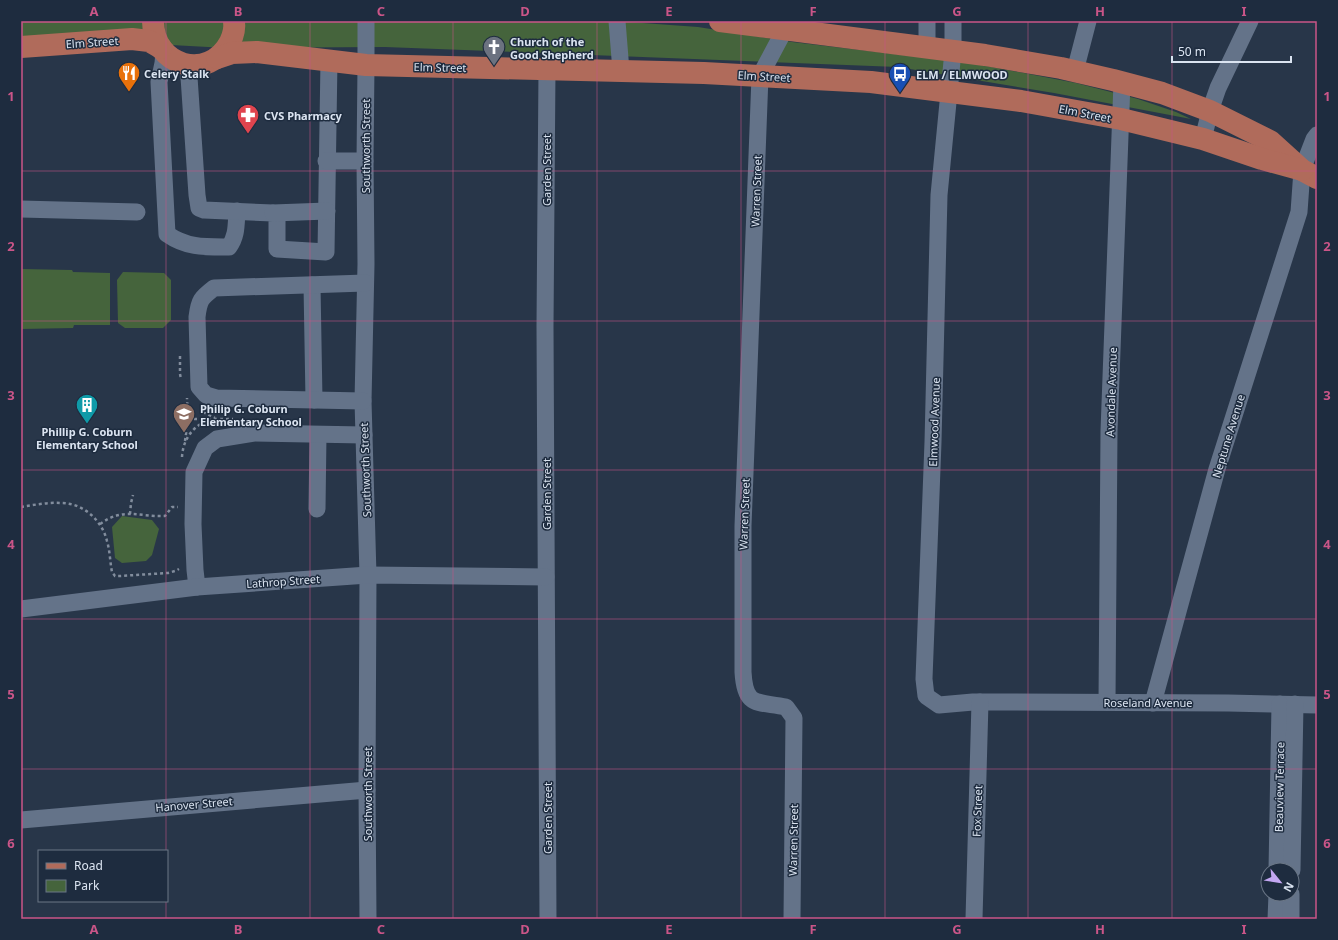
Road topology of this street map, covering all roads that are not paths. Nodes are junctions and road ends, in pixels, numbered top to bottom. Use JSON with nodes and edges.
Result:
{"nodes":[{"id":1,"x":153,"y":21,"type":"edge"},
{"id":2,"x":234,"y":21,"type":"edge"},
{"id":3,"x":366,"y":21,"type":"edge"},
{"id":4,"x":618,"y":21,"type":"edge"},
{"id":5,"x":720,"y":21,"type":"edge"},
{"id":6,"x":927,"y":21,"type":"edge"},
{"id":7,"x":953,"y":21,"type":"edge"},
{"id":8,"x":1088,"y":21,"type":"edge"},
{"id":9,"x":1250,"y":21,"type":"edge"},
{"id":10,"x":785,"y":25,"type":"edge"},
{"id":11,"x":822,"y":27,"type":"edge"},
{"id":12,"x":28,"y":46,"type":"edge"},
{"id":13,"x":927,"y":47,"type":"junction"},
{"id":14,"x":163,"y":50,"type":"junction"},
{"id":15,"x":953,"y":51,"type":"junction"},
{"id":16,"x":217,"y":58,"type":"junction"},
{"id":17,"x":329,"y":60,"type":"junction"},
{"id":18,"x":192,"y":65,"type":"junction"},
{"id":19,"x":366,"y":65,"type":"junction"},
{"id":20,"x":547,"y":69,"type":"junction"},
{"id":21,"x":622,"y":71,"type":"junction"},
{"id":22,"x":1075,"y":71,"type":"junction"},
{"id":23,"x":760,"y":76,"type":"junction"},
{"id":24,"x":1122,"y":82,"type":"junction"},
{"id":25,"x":948,"y":91,"type":"junction"},
{"id":26,"x":1210,"y":111,"type":"junction"},
{"id":27,"x":1121,"y":119,"type":"junction"},
{"id":28,"x":1317,"y":136,"type":"edge"},
{"id":29,"x":1203,"y":139,"type":"junction"},
{"id":30,"x":326,"y":161,"type":"junction"},
{"id":31,"x":365,"y":161,"type":"junction"},
{"id":32,"x":1310,"y":174,"type":"edge"},
{"id":33,"x":21,"y":209,"type":"edge"},
{"id":34,"x":237,"y":211,"type":"junction"},
{"id":35,"x":326,"y":211,"type":"junction"},
{"id":36,"x":137,"y":212,"type":"dead end"},
{"id":37,"x":273,"y":213,"type":"junction"},
{"id":38,"x":365,"y":283,"type":"junction"},
{"id":39,"x":312,"y":285,"type":"junction"},
{"id":40,"x":314,"y":400,"type":"junction"},
{"id":41,"x":363,"y":401,"type":"junction"},
{"id":42,"x":318,"y":435,"type":"junction"},
{"id":43,"x":364,"y":435,"type":"junction"},
{"id":44,"x":317,"y":509,"type":"dead end"},
{"id":45,"x":368,"y":575,"type":"junction"},
{"id":46,"x":546,"y":577,"type":"junction"},
{"id":47,"x":197,"y":587,"type":"junction"},
{"id":48,"x":21,"y":609,"type":"edge"},
{"id":49,"x":980,"y":702,"type":"junction"},
{"id":50,"x":1106,"y":702,"type":"junction"},
{"id":51,"x":1153,"y":702,"type":"junction"},
{"id":52,"x":1288,"y":704,"type":"junction"},
{"id":53,"x":1317,"y":705,"type":"edge"},
{"id":54,"x":367,"y":790,"type":"junction"},
{"id":55,"x":21,"y":820,"type":"edge"},
{"id":56,"x":1278,"y":862,"type":"edge"},
{"id":57,"x":1292,"y":862,"type":"edge"},
{"id":58,"x":1282,"y":902,"type":"edge"},
{"id":59,"x":1286,"y":902,"type":"edge"},
{"id":60,"x":368,"y":919,"type":"edge"},
{"id":61,"x":548,"y":919,"type":"edge"},
{"id":62,"x":792,"y":919,"type":"edge"},
{"id":63,"x":974,"y":919,"type":"edge"},
{"id":64,"x":1276,"y":919,"type":"edge"},
{"id":65,"x":1291,"y":919,"type":"edge"}],
"edges":[{"from":1,"to":14,"type":"main road"},
{"from":2,"to":16,"type":"main road"},
{"from":3,"to":19,"type":"street","name":"Southworth Street"},
{"from":4,"to":21,"type":"street"},
{"from":5,"to":10,"type":"main road"},
{"from":6,"to":13,"type":"street"},
{"from":7,"to":15,"type":"street"},
{"from":8,"to":22,"type":"street"},
{"from":9,"to":26,"type":"street"},
{"from":10,"to":11,"type":"main road"},
{"from":10,"to":23,"type":"street"},
{"from":11,"to":13,"type":"main road"},
{"from":12,"to":14,"type":"main road","name":"Elm Street"},
{"from":13,"to":15,"type":"main road"},
{"from":14,"to":18,"type":"main road","name":"Elm Street"},
{"from":14,"to":34,"type":"street"},
{"from":15,"to":22,"type":"main road"},
{"from":15,"to":25,"type":"street"},
{"from":16,"to":17,"type":"main road","name":"Elm Street"},
{"from":16,"to":18,"type":"main road","name":"Elm Street"},
{"from":17,"to":19,"type":"main road","name":"Elm Street"},
{"from":17,"to":30,"type":"street"},
{"from":18,"to":34,"type":"street"},
{"from":19,"to":20,"type":"main road","name":"Elm Street"},
{"from":19,"to":31,"type":"street","name":"Southworth Street"},
{"from":20,"to":21,"type":"main road","name":"Elm Street"},
{"from":20,"to":46,"type":"street","name":"Garden Street"},
{"from":21,"to":23,"type":"main road","name":"Elm Street"},
{"from":22,"to":24,"type":"main road"},
{"from":23,"to":25,"type":"main road","name":"Elm Street"},
{"from":23,"to":62,"type":"street","name":"Warren Street"},
{"from":24,"to":26,"type":"main road"},
{"from":24,"to":27,"type":"street","name":"Avondale Avenue"},
{"from":25,"to":27,"type":"main road","name":"Elm Street"},
{"from":25,"to":49,"type":"street","name":"Elmwood Avenue"},
{"from":26,"to":29,"type":"street"},
{"from":26,"to":32,"type":"main road"},
{"from":27,"to":29,"type":"main road","name":"Elm Street"},
{"from":27,"to":50,"type":"street","name":"Avondale Avenue"},
{"from":28,"to":32,"type":"street","name":"Neptune Avenue"},
{"from":29,"to":32,"type":"main road","name":"Elm Street"},
{"from":30,"to":31,"type":"street"},
{"from":30,"to":35,"type":"street"},
{"from":31,"to":38,"type":"street","name":"Southworth Street"},
{"from":32,"to":51,"type":"street","name":"Neptune Avenue"},
{"from":33,"to":36,"type":"street"},
{"from":34,"to":37,"type":"street"},
{"from":35,"to":37,"type":"street"},
{"from":35,"to":37,"type":"street"},
{"from":38,"to":39,"type":"street"},
{"from":38,"to":41,"type":"street","name":"Southworth Street"},
{"from":39,"to":40,"type":"street"},
{"from":39,"to":40,"type":"street"},
{"from":40,"to":41,"type":"street"},
{"from":41,"to":43,"type":"street","name":"Southworth Street"},
{"from":42,"to":43,"type":"street"},
{"from":42,"to":44,"type":"street"},
{"from":42,"to":47,"type":"street"},
{"from":43,"to":45,"type":"street","name":"Southworth Street"},
{"from":45,"to":46,"type":"street","name":"Lathrop Street"},
{"from":45,"to":47,"type":"street","name":"Lathrop Street"},
{"from":45,"to":54,"type":"street","name":"Southworth Street"},
{"from":46,"to":61,"type":"street","name":"Garden Street"},
{"from":47,"to":48,"type":"street","name":"Lathrop Street"},
{"from":49,"to":50,"type":"street","name":"Roseland Avenue"},
{"from":49,"to":63,"type":"street","name":"Fox Street"},
{"from":50,"to":51,"type":"street","name":"Roseland Avenue"},
{"from":51,"to":52,"type":"street","name":"Roseland Avenue"},
{"from":52,"to":53,"type":"street","name":"Roseland Avenue"},
{"from":52,"to":56,"type":"street","name":"Beauview Terrace"},
{"from":52,"to":57,"type":"street","name":"Beauview Terrace"},
{"from":54,"to":55,"type":"street","name":"Hanover Street"},
{"from":54,"to":60,"type":"street","name":"Southworth Street"},
{"from":58,"to":64,"type":"street"},
{"from":59,"to":65,"type":"street"}]}
